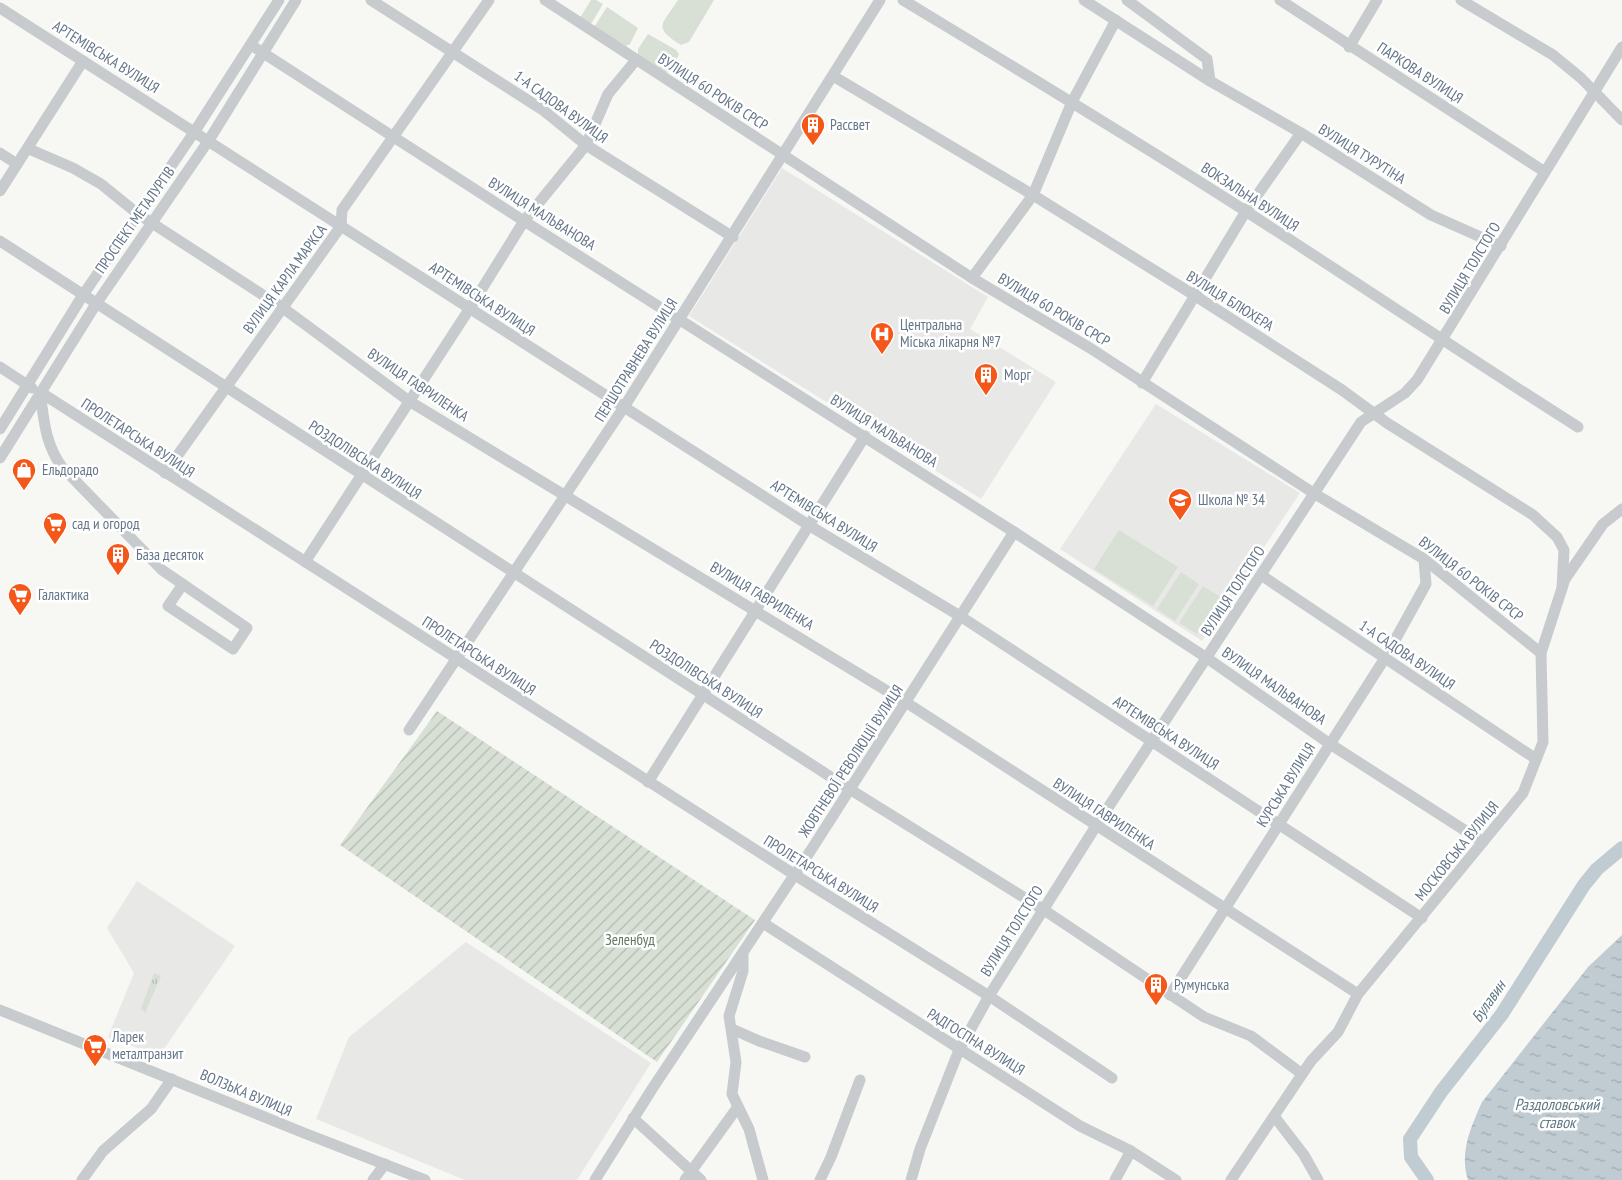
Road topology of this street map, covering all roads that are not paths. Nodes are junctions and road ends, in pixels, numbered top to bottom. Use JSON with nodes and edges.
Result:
{"nodes":[{"id":1,"x":279,"y":0,"type":"edge"},
{"id":2,"x":296,"y":0,"type":"edge"},
{"id":3,"x":371,"y":0,"type":"edge"},
{"id":4,"x":489,"y":0,"type":"edge"},
{"id":5,"x":545,"y":0,"type":"edge"},
{"id":6,"x":880,"y":0,"type":"edge"},
{"id":7,"x":903,"y":0,"type":"edge"},
{"id":8,"x":1084,"y":0,"type":"edge"},
{"id":9,"x":1127,"y":0,"type":"edge"},
{"id":10,"x":1280,"y":0,"type":"edge"},
{"id":11,"x":1377,"y":0,"type":"edge"},
{"id":12,"x":1462,"y":0,"type":"edge"},
{"id":13,"x":0,"y":8,"type":"edge"},
{"id":14,"x":1116,"y":20,"type":"junction"},
{"id":15,"x":251,"y":45,"type":"junction"},
{"id":16,"x":1349,"y":47,"type":"junction"},
{"id":17,"x":1622,"y":47,"type":"edge"},
{"id":18,"x":453,"y":51,"type":"junction"},
{"id":19,"x":264,"y":52,"type":"junction"},
{"id":20,"x":83,"y":60,"type":"junction"},
{"id":21,"x":636,"y":60,"type":"junction"},
{"id":22,"x":833,"y":76,"type":"junction"},
{"id":23,"x":1210,"y":81,"type":"junction"},
{"id":24,"x":1593,"y":93,"type":"junction"},
{"id":25,"x":1072,"y":102,"type":"junction"},
{"id":26,"x":1622,"y":120,"type":"edge"},
{"id":27,"x":195,"y":131,"type":"junction"},
{"id":28,"x":1301,"y":133,"type":"junction"},
{"id":29,"x":393,"y":136,"type":"junction"},
{"id":30,"x":209,"y":140,"type":"junction"},
{"id":31,"x":586,"y":145,"type":"junction"},
{"id":32,"x":29,"y":149,"type":"junction"},
{"id":33,"x":0,"y":153,"type":"edge"},
{"id":34,"x":784,"y":155,"type":"junction"},
{"id":35,"x":17,"y":164,"type":"junction"},
{"id":36,"x":1545,"y":172,"type":"junction"},
{"id":37,"x":0,"y":190,"type":"edge"},
{"id":38,"x":1033,"y":196,"type":"junction"},
{"id":39,"x":1246,"y":211,"type":"junction"},
{"id":40,"x":138,"y":214,"type":"junction"},
{"id":41,"x":524,"y":221,"type":"junction"},
{"id":42,"x":152,"y":223,"type":"junction"},
{"id":43,"x":341,"y":226,"type":"junction"},
{"id":44,"x":733,"y":237,"type":"junction"},
{"id":45,"x":0,"y":241,"type":"edge"},
{"id":46,"x":1501,"y":246,"type":"junction"},
{"id":47,"x":972,"y":278,"type":"junction"},
{"id":48,"x":83,"y":295,"type":"junction"},
{"id":49,"x":1194,"y":295,"type":"junction"},
{"id":50,"x":96,"y":304,"type":"junction"},
{"id":51,"x":283,"y":308,"type":"junction"},
{"id":52,"x":470,"y":308,"type":"junction"},
{"id":53,"x":680,"y":318,"type":"junction"},
{"id":54,"x":1442,"y":342,"type":"junction"},
{"id":55,"x":0,"y":367,"type":"edge"},
{"id":56,"x":1142,"y":383,"type":"junction"},
{"id":57,"x":28,"y":385,"type":"junction"},
{"id":58,"x":226,"y":388,"type":"junction"},
{"id":59,"x":40,"y":392,"type":"junction"},
{"id":60,"x":409,"y":401,"type":"junction"},
{"id":61,"x":624,"y":407,"type":"junction"},
{"id":62,"x":1372,"y":414,"type":"junction"},
{"id":63,"x":1578,"y":427,"type":"dead end"},
{"id":64,"x":0,"y":429,"type":"edge"},
{"id":65,"x":865,"y":436,"type":"junction"},
{"id":66,"x":0,"y":458,"type":"edge"},
{"id":67,"x":165,"y":473,"type":"junction"},
{"id":68,"x":361,"y":475,"type":"junction"},
{"id":69,"x":1315,"y":494,"type":"junction"},
{"id":70,"x":566,"y":495,"type":"junction"},
{"id":71,"x":1622,"y":509,"type":"edge"},
{"id":72,"x":810,"y":526,"type":"junction"},
{"id":73,"x":1014,"y":532,"type":"junction"},
{"id":74,"x":1424,"y":558,"type":"junction"},
{"id":75,"x":305,"y":562,"type":"junction"},
{"id":76,"x":514,"y":574,"type":"junction"},
{"id":77,"x":1261,"y":575,"type":"junction"},
{"id":78,"x":183,"y":584,"type":"junction"},
{"id":79,"x":1562,"y":588,"type":"junction"},
{"id":80,"x":756,"y":610,"type":"junction"},
{"id":81,"x":960,"y":616,"type":"junction"},
{"id":82,"x":1541,"y":653,"type":"junction"},
{"id":83,"x":1207,"y":658,"type":"junction"},
{"id":84,"x":1385,"y":658,"type":"junction"},
{"id":85,"x":458,"y":660,"type":"junction"},
{"id":86,"x":703,"y":695,"type":"junction"},
{"id":87,"x":907,"y":703,"type":"junction"},
{"id":88,"x":409,"y":730,"type":"dead end"},
{"id":89,"x":1152,"y":742,"type":"junction"},
{"id":90,"x":1330,"y":744,"type":"junction"},
{"id":91,"x":1536,"y":760,"type":"junction"},
{"id":92,"x":648,"y":782,"type":"junction"},
{"id":93,"x":851,"y":790,"type":"junction"},
{"id":94,"x":1096,"y":826,"type":"junction"},
{"id":95,"x":1278,"y":826,"type":"junction"},
{"id":96,"x":1483,"y":842,"type":"junction"},
{"id":97,"x":795,"y":875,"type":"junction"},
{"id":98,"x":1225,"y":909,"type":"junction"},
{"id":99,"x":1044,"y":910,"type":"junction"},
{"id":100,"x":1422,"y":918,"type":"junction"},
{"id":101,"x":763,"y":922,"type":"junction"},
{"id":102,"x":742,"y":954,"type":"junction"},
{"id":103,"x":1358,"y":994,"type":"junction"},
{"id":104,"x":1170,"y":995,"type":"junction"},
{"id":105,"x":989,"y":996,"type":"junction"},
{"id":106,"x":0,"y":1010,"type":"edge"},
{"id":107,"x":732,"y":1029,"type":"junction"},
{"id":108,"x":959,"y":1050,"type":"junction"},
{"id":109,"x":805,"y":1057,"type":"dead end"},
{"id":110,"x":1302,"y":1074,"type":"junction"},
{"id":111,"x":1112,"y":1078,"type":"dead end"},
{"id":112,"x":172,"y":1079,"type":"junction"},
{"id":113,"x":860,"y":1080,"type":"dead end"},
{"id":114,"x":737,"y":1108,"type":"junction"},
{"id":115,"x":1274,"y":1116,"type":"junction"},
{"id":116,"x":633,"y":1118,"type":"junction"},
{"id":117,"x":1131,"y":1151,"type":"junction"},
{"id":118,"x":385,"y":1164,"type":"junction"},
{"id":119,"x":692,"y":1170,"type":"junction"},
{"id":120,"x":82,"y":1180,"type":"edge"},
{"id":121,"x":373,"y":1180,"type":"edge"},
{"id":122,"x":425,"y":1180,"type":"edge"},
{"id":123,"x":595,"y":1180,"type":"edge"},
{"id":124,"x":685,"y":1180,"type":"edge"},
{"id":125,"x":701,"y":1180,"type":"edge"},
{"id":126,"x":763,"y":1180,"type":"edge"},
{"id":127,"x":820,"y":1180,"type":"edge"},
{"id":128,"x":911,"y":1180,"type":"edge"},
{"id":129,"x":1115,"y":1180,"type":"edge"},
{"id":130,"x":1176,"y":1180,"type":"edge"},
{"id":131,"x":1231,"y":1180,"type":"edge"},
{"id":132,"x":1318,"y":1180,"type":"edge"}],
"edges":[{"from":1,"to":15,"type":"street","name":"ПРОСПЕКТ МЕТАЛУРГІВ"},
{"from":2,"to":19,"type":"street","name":"ПРОСПЕКТ МЕТАЛУРГІВ"},
{"from":3,"to":18,"type":"street","name":"1-А САДОВА ВУЛИЦЯ"},
{"from":4,"to":18,"type":"street","name":"ВУЛИЦЯ КАРЛА МАРКСА"},
{"from":5,"to":21,"type":"street","name":"ВУЛИЦЯ 60 РОКІВ СРСР"},
{"from":6,"to":22,"type":"street","name":"ПЕРШОТРАВНЕВА ВУЛИЦЯ"},
{"from":7,"to":25,"type":"street","name":"ВОКЗАЛЬНА ВУЛИЦЯ"},
{"from":8,"to":14,"type":"street","name":"ВУЛИЦЯ ТУРУТІНА"},
{"from":9,"to":23,"type":"street"},
{"from":10,"to":16,"type":"street","name":"ПАРКОВА ВУЛИЦЯ"},
{"from":11,"to":16,"type":"street"},
{"from":12,"to":24,"type":"street"},
{"from":13,"to":20,"type":"street","name":"АРТЕМІВСЬКА ВУЛИЦЯ"},
{"from":14,"to":23,"type":"street","name":"ВУЛИЦЯ ТУРУТІНА"},
{"from":14,"to":25,"type":"street"},
{"from":15,"to":19,"type":"street","name":"ВУЛИЦЯ МАЛЬВАНОВА"},
{"from":15,"to":27,"type":"street","name":"ПРОСПЕКТ МЕТАЛУРГІВ"},
{"from":16,"to":36,"type":"street","name":"ПАРКОВА ВУЛИЦЯ"},
{"from":17,"to":24,"type":"street","name":"ВУЛИЦЯ ТОЛСТОГО"},
{"from":18,"to":29,"type":"street","name":"ВУЛИЦЯ КАРЛА МАРКСА"},
{"from":18,"to":31,"type":"street","name":"1-А САДОВА ВУЛИЦЯ"},
{"from":19,"to":29,"type":"street","name":"ВУЛИЦЯ МАЛЬВАНОВА"},
{"from":19,"to":30,"type":"street","name":"ПРОСПЕКТ МЕТАЛУРГІВ"},
{"from":20,"to":27,"type":"street","name":"АРТЕМІВСЬКА ВУЛИЦЯ"},
{"from":20,"to":32,"type":"street"},
{"from":21,"to":31,"type":"street"},
{"from":21,"to":34,"type":"street","name":"ВУЛИЦЯ 60 РОКІВ СРСР"},
{"from":22,"to":34,"type":"street","name":"ПЕРШОТРАВНЕВА ВУЛИЦЯ"},
{"from":22,"to":38,"type":"street","name":"ВУЛИЦЯ БЛЮХЕРА"},
{"from":23,"to":28,"type":"street","name":"ВУЛИЦЯ ТУРУТІНА"},
{"from":24,"to":26,"type":"street"},
{"from":24,"to":36,"type":"street","name":"ВУЛИЦЯ ТОЛСТОГО"},
{"from":25,"to":38,"type":"street"},
{"from":25,"to":39,"type":"street","name":"ВОКЗАЛЬНА ВУЛИЦЯ"},
{"from":27,"to":30,"type":"street","name":"АРТЕМІВСЬКА ВУЛИЦЯ"},
{"from":27,"to":40,"type":"street","name":"ПРОСПЕКТ МЕТАЛУРГІВ"},
{"from":28,"to":39,"type":"street"},
{"from":28,"to":46,"type":"street","name":"ВУЛИЦЯ ТУРУТІНА"},
{"from":29,"to":41,"type":"street","name":"ВУЛИЦЯ МАЛЬВАНОВА"},
{"from":29,"to":43,"type":"street","name":"ВУЛИЦЯ КАРЛА МАРКСА"},
{"from":30,"to":42,"type":"street","name":"ПРОСПЕКТ МЕТАЛУРГІВ"},
{"from":30,"to":43,"type":"street","name":"АРТЕМІВСЬКА ВУЛИЦЯ"},
{"from":31,"to":41,"type":"street"},
{"from":31,"to":44,"type":"street","name":"1-А САДОВА ВУЛИЦЯ"},
{"from":32,"to":35,"type":"street"},
{"from":32,"to":40,"type":"street"},
{"from":33,"to":35,"type":"street"},
{"from":34,"to":44,"type":"street","name":"ПЕРШОТРАВНЕВА ВУЛИЦЯ"},
{"from":34,"to":47,"type":"street","name":"ВУЛИЦЯ 60 РОКІВ СРСР"},
{"from":35,"to":37,"type":"street"},
{"from":36,"to":46,"type":"street","name":"ВУЛИЦЯ ТОЛСТОГО"},
{"from":38,"to":47,"type":"street"},
{"from":38,"to":49,"type":"street","name":"ВУЛИЦЯ БЛЮХЕРА"},
{"from":39,"to":49,"type":"street"},
{"from":39,"to":54,"type":"street","name":"ВОКЗАЛЬНА ВУЛИЦЯ"},
{"from":40,"to":42,"type":"street","name":"ВУЛИЦЯ ГАВРИЛЕНКА"},
{"from":40,"to":48,"type":"street","name":"ПРОСПЕКТ МЕТАЛУРГІВ"},
{"from":41,"to":52,"type":"street"},
{"from":41,"to":53,"type":"street","name":"ВУЛИЦЯ МАЛЬВАНОВА"},
{"from":42,"to":50,"type":"street","name":"ПРОСПЕКТ МЕТАЛУРГІВ"},
{"from":42,"to":51,"type":"street","name":"ВУЛИЦЯ ГАВРИЛЕНКА"},
{"from":43,"to":51,"type":"street","name":"ВУЛИЦЯ КАРЛА МАРКСА"},
{"from":43,"to":52,"type":"street","name":"АРТЕМІВСЬКА ВУЛИЦЯ"},
{"from":44,"to":53,"type":"street","name":"ПЕРШОТРАВНЕВА ВУЛИЦЯ"},
{"from":45,"to":48,"type":"street"},
{"from":46,"to":54,"type":"street","name":"ВУЛИЦЯ ТОЛСТОГО"},
{"from":47,"to":56,"type":"street","name":"ВУЛИЦЯ 60 РОКІВ СРСР"},
{"from":48,"to":50,"type":"street","name":"РОЗДОЛІВСЬКА ВУЛИЦЯ"},
{"from":48,"to":57,"type":"street","name":"ПРОСПЕКТ МЕТАЛУРГІВ"},
{"from":49,"to":56,"type":"street"},
{"from":49,"to":62,"type":"street","name":"ВУЛИЦЯ БЛЮХЕРА"},
{"from":50,"to":58,"type":"street","name":"РОЗДОЛІВСЬКА ВУЛИЦЯ"},
{"from":50,"to":59,"type":"street","name":"ПРОСПЕКТ МЕТАЛУРГІВ"},
{"from":51,"to":58,"type":"street","name":"ВУЛИЦЯ КАРЛА МАРКСА"},
{"from":51,"to":60,"type":"street","name":"ВУЛИЦЯ ГАВРИЛЕНКА"},
{"from":52,"to":60,"type":"street"},
{"from":52,"to":61,"type":"street","name":"АРТЕМІВСЬКА ВУЛИЦЯ"},
{"from":53,"to":61,"type":"street","name":"ПЕРШОТРАВНЕВА ВУЛИЦЯ"},
{"from":53,"to":65,"type":"street","name":"ВУЛИЦЯ МАЛЬВАНОВА"},
{"from":54,"to":62,"type":"street","name":"ВУЛИЦЯ ТОЛСТОГО"},
{"from":54,"to":63,"type":"street","name":"ВОКЗАЛЬНА ВУЛИЦЯ"},
{"from":55,"to":57,"type":"street"},
{"from":56,"to":69,"type":"street","name":"ВУЛИЦЯ 60 РОКІВ СРСР"},
{"from":57,"to":59,"type":"street","name":"ПРОЛЕТАРСЬКА ВУЛИЦЯ"},
{"from":57,"to":64,"type":"street","name":"ПРОСПЕКТ МЕТАЛУРГІВ"},
{"from":58,"to":67,"type":"street","name":"ВУЛИЦЯ КАРЛА МАРКСА"},
{"from":58,"to":68,"type":"street","name":"РОЗДОЛІВСЬКА ВУЛИЦЯ"},
{"from":59,"to":66,"type":"street","name":"ПРОСПЕКТ МЕТАЛУРГІВ"},
{"from":59,"to":67,"type":"street","name":"ПРОЛЕТАРСЬКА ВУЛИЦЯ"},
{"from":59,"to":78,"type":"street"},
{"from":60,"to":68,"type":"street"},
{"from":60,"to":70,"type":"street","name":"ВУЛИЦЯ ГАВРИЛЕНКА"},
{"from":61,"to":70,"type":"street","name":"ПЕРШОТРАВНЕВА ВУЛИЦЯ"},
{"from":61,"to":72,"type":"street","name":"АРТЕМІВСЬКА ВУЛИЦЯ"},
{"from":62,"to":69,"type":"street","name":"ВУЛИЦЯ ТОЛСТОГО"},
{"from":62,"to":79,"type":"street","name":"ВУЛИЦЯ БЛЮХЕРА"},
{"from":65,"to":72,"type":"street"},
{"from":65,"to":73,"type":"street","name":"ВУЛИЦЯ МАЛЬВАНОВА"},
{"from":67,"to":75,"type":"street","name":"ПРОЛЕТАРСЬКА ВУЛИЦЯ"},
{"from":68,"to":75,"type":"street"},
{"from":68,"to":76,"type":"street","name":"РОЗДОЛІВСЬКА ВУЛИЦЯ"},
{"from":69,"to":74,"type":"street","name":"ВУЛИЦЯ 60 РОКІВ СРСР"},
{"from":69,"to":77,"type":"street","name":"ВУЛИЦЯ ТОЛСТОГО"},
{"from":70,"to":76,"type":"street","name":"ПЕРШОТРАВНЕВА ВУЛИЦЯ"},
{"from":70,"to":80,"type":"street","name":"ВУЛИЦЯ ГАВРИЛЕНКА"},
{"from":71,"to":79,"type":"street","name":"МОСКОВСЬКА ВУЛИЦЯ"},
{"from":72,"to":80,"type":"street"},
{"from":72,"to":81,"type":"street","name":"АРТЕМІВСЬКА ВУЛИЦЯ"},
{"from":73,"to":81,"type":"street","name":"ЖОВТНЕВОЇ РЕВОЛЮЦІЇ ВУЛИЦЯ"},
{"from":73,"to":83,"type":"street","name":"ВУЛИЦЯ МАЛЬВАНОВА"},
{"from":74,"to":82,"type":"street","name":"ВУЛИЦЯ 60 РОКІВ СРСР"},
{"from":74,"to":84,"type":"street","name":"КУРСЬКА ВУЛИЦЯ"},
{"from":75,"to":85,"type":"street","name":"ПРОЛЕТАРСЬКА ВУЛИЦЯ"},
{"from":76,"to":85,"type":"street","name":"ПЕРШОТРАВНЕВА ВУЛИЦЯ"},
{"from":76,"to":86,"type":"street","name":"РОЗДОЛІВСЬКА ВУЛИЦЯ"},
{"from":77,"to":83,"type":"street","name":"ВУЛИЦЯ ТОЛСТОГО"},
{"from":77,"to":84,"type":"street","name":"1-А САДОВА ВУЛИЦЯ"},
{"from":78,"to":78,"type":"street"},
{"from":79,"to":82,"type":"street","name":"МОСКОВСЬКА ВУЛИЦЯ"},
{"from":80,"to":86,"type":"street"},
{"from":80,"to":87,"type":"street","name":"ВУЛИЦЯ ГАВРИЛЕНКА"},
{"from":81,"to":87,"type":"street","name":"ЖОВТНЕВОЇ РЕВОЛЮЦІЇ ВУЛИЦЯ"},
{"from":81,"to":89,"type":"street","name":"АРТЕМІВСЬКА ВУЛИЦЯ"},
{"from":82,"to":91,"type":"street","name":"МОСКОВСЬКА ВУЛИЦЯ"},
{"from":83,"to":89,"type":"street","name":"ВУЛИЦЯ ТОЛСТОГО"},
{"from":83,"to":90,"type":"street","name":"ВУЛИЦЯ МАЛЬВАНОВА"},
{"from":84,"to":90,"type":"street","name":"КУРСЬКА ВУЛИЦЯ"},
{"from":84,"to":91,"type":"street","name":"1-А САДОВА ВУЛИЦЯ"},
{"from":85,"to":88,"type":"street","name":"ПЕРШОТРАВНЕВА ВУЛИЦЯ"},
{"from":85,"to":92,"type":"street","name":"ПРОЛЕТАРСЬКА ВУЛИЦЯ"},
{"from":86,"to":92,"type":"street"},
{"from":86,"to":93,"type":"street","name":"РОЗДОЛІВСЬКА ВУЛИЦЯ"},
{"from":87,"to":93,"type":"street","name":"ЖОВТНЕВОЇ РЕВОЛЮЦІЇ ВУЛИЦЯ"},
{"from":87,"to":94,"type":"street","name":"ВУЛИЦЯ ГАВРИЛЕНКА"},
{"from":89,"to":94,"type":"street","name":"ВУЛИЦЯ ТОЛСТОГО"},
{"from":89,"to":95,"type":"street","name":"АРТЕМІВСЬКА ВУЛИЦЯ"},
{"from":90,"to":95,"type":"street","name":"КУРСЬКА ВУЛИЦЯ"},
{"from":90,"to":96,"type":"street","name":"ВУЛИЦЯ МАЛЬВАНОВА"},
{"from":91,"to":96,"type":"street","name":"МОСКОВСЬКА ВУЛИЦЯ"},
{"from":92,"to":97,"type":"street","name":"ПРОЛЕТАРСЬКА ВУЛИЦЯ"},
{"from":93,"to":97,"type":"street","name":"ЖОВТНЕВОЇ РЕВОЛЮЦІЇ ВУЛИЦЯ"},
{"from":93,"to":99,"type":"street","name":"РОЗДОЛІВСЬКА ВУЛИЦЯ"},
{"from":94,"to":98,"type":"street","name":"ВУЛИЦЯ ГАВРИЛЕНКА"},
{"from":94,"to":99,"type":"street","name":"ВУЛИЦЯ ТОЛСТОГО"},
{"from":95,"to":98,"type":"street","name":"КУРСЬКА ВУЛИЦЯ"},
{"from":95,"to":100,"type":"street","name":"АРТЕМІВСЬКА ВУЛИЦЯ"},
{"from":96,"to":100,"type":"street","name":"МОСКОВСЬКА ВУЛИЦЯ"},
{"from":97,"to":101,"type":"street","name":"ЖОВТНЕВОЇ РЕВОЛЮЦІЇ ВУЛИЦЯ"},
{"from":97,"to":105,"type":"street","name":"ПРОЛЕТАРСЬКА ВУЛИЦЯ"},
{"from":98,"to":103,"type":"street","name":"ВУЛИЦЯ ГАВРИЛЕНКА"},
{"from":98,"to":104,"type":"street","name":"КУРСЬКА ВУЛИЦЯ"},
{"from":99,"to":104,"type":"street","name":"РОЗДОЛІВСЬКА ВУЛИЦЯ"},
{"from":99,"to":105,"type":"street","name":"ВУЛИЦЯ ТОЛСТОГО"},
{"from":100,"to":103,"type":"street","name":"МОСКОВСЬКА ВУЛИЦЯ"},
{"from":101,"to":102,"type":"street","name":"ЖОВТНЕВОЇ РЕВОЛЮЦІЇ ВУЛИЦЯ"},
{"from":101,"to":108,"type":"street","name":"РАДГОСПНА ВУЛИЦЯ"},
{"from":102,"to":107,"type":"street"},
{"from":102,"to":116,"type":"street","name":"ЖОВТНЕВОЇ РЕВОЛЮЦІЇ ВУЛИЦЯ"},
{"from":103,"to":110,"type":"street","name":"МОСКОВСЬКА ВУЛИЦЯ"},
{"from":104,"to":110,"type":"street","name":"РОЗДОЛІВСЬКА ВУЛИЦЯ"},
{"from":105,"to":108,"type":"street","name":"ВУЛИЦЯ ТОЛСТОГО"},
{"from":105,"to":111,"type":"street","name":"ПРОЛЕТАРСЬКА ВУЛИЦЯ"},
{"from":106,"to":112,"type":"street","name":"ВОЛЗЬКА ВУЛИЦЯ"},
{"from":107,"to":109,"type":"street"},
{"from":107,"to":114,"type":"street"},
{"from":108,"to":117,"type":"street","name":"РАДГОСПНА ВУЛИЦЯ"},
{"from":108,"to":128,"type":"street","name":"ВУЛИЦЯ ТОЛСТОГО"},
{"from":110,"to":115,"type":"street","name":"МОСКОВСЬКА ВУЛИЦЯ"},
{"from":112,"to":118,"type":"street","name":"ВОЛЗЬКА ВУЛИЦЯ"},
{"from":112,"to":120,"type":"street"},
{"from":113,"to":127,"type":"street"},
{"from":114,"to":119,"type":"street"},
{"from":114,"to":126,"type":"street"},
{"from":115,"to":131,"type":"street","name":"МОСКОВСЬКА ВУЛИЦЯ"},
{"from":115,"to":132,"type":"street"},
{"from":116,"to":119,"type":"street"},
{"from":116,"to":123,"type":"street","name":"ЖОВТНЕВОЇ РЕВОЛЮЦІЇ ВУЛИЦЯ"},
{"from":117,"to":129,"type":"street"},
{"from":117,"to":130,"type":"street","name":"РАДГОСПНА ВУЛИЦЯ"},
{"from":118,"to":121,"type":"street"},
{"from":118,"to":122,"type":"street","name":"ВОЛЗЬКА ВУЛИЦЯ"},
{"from":119,"to":124,"type":"street"},
{"from":119,"to":125,"type":"street"}]}
